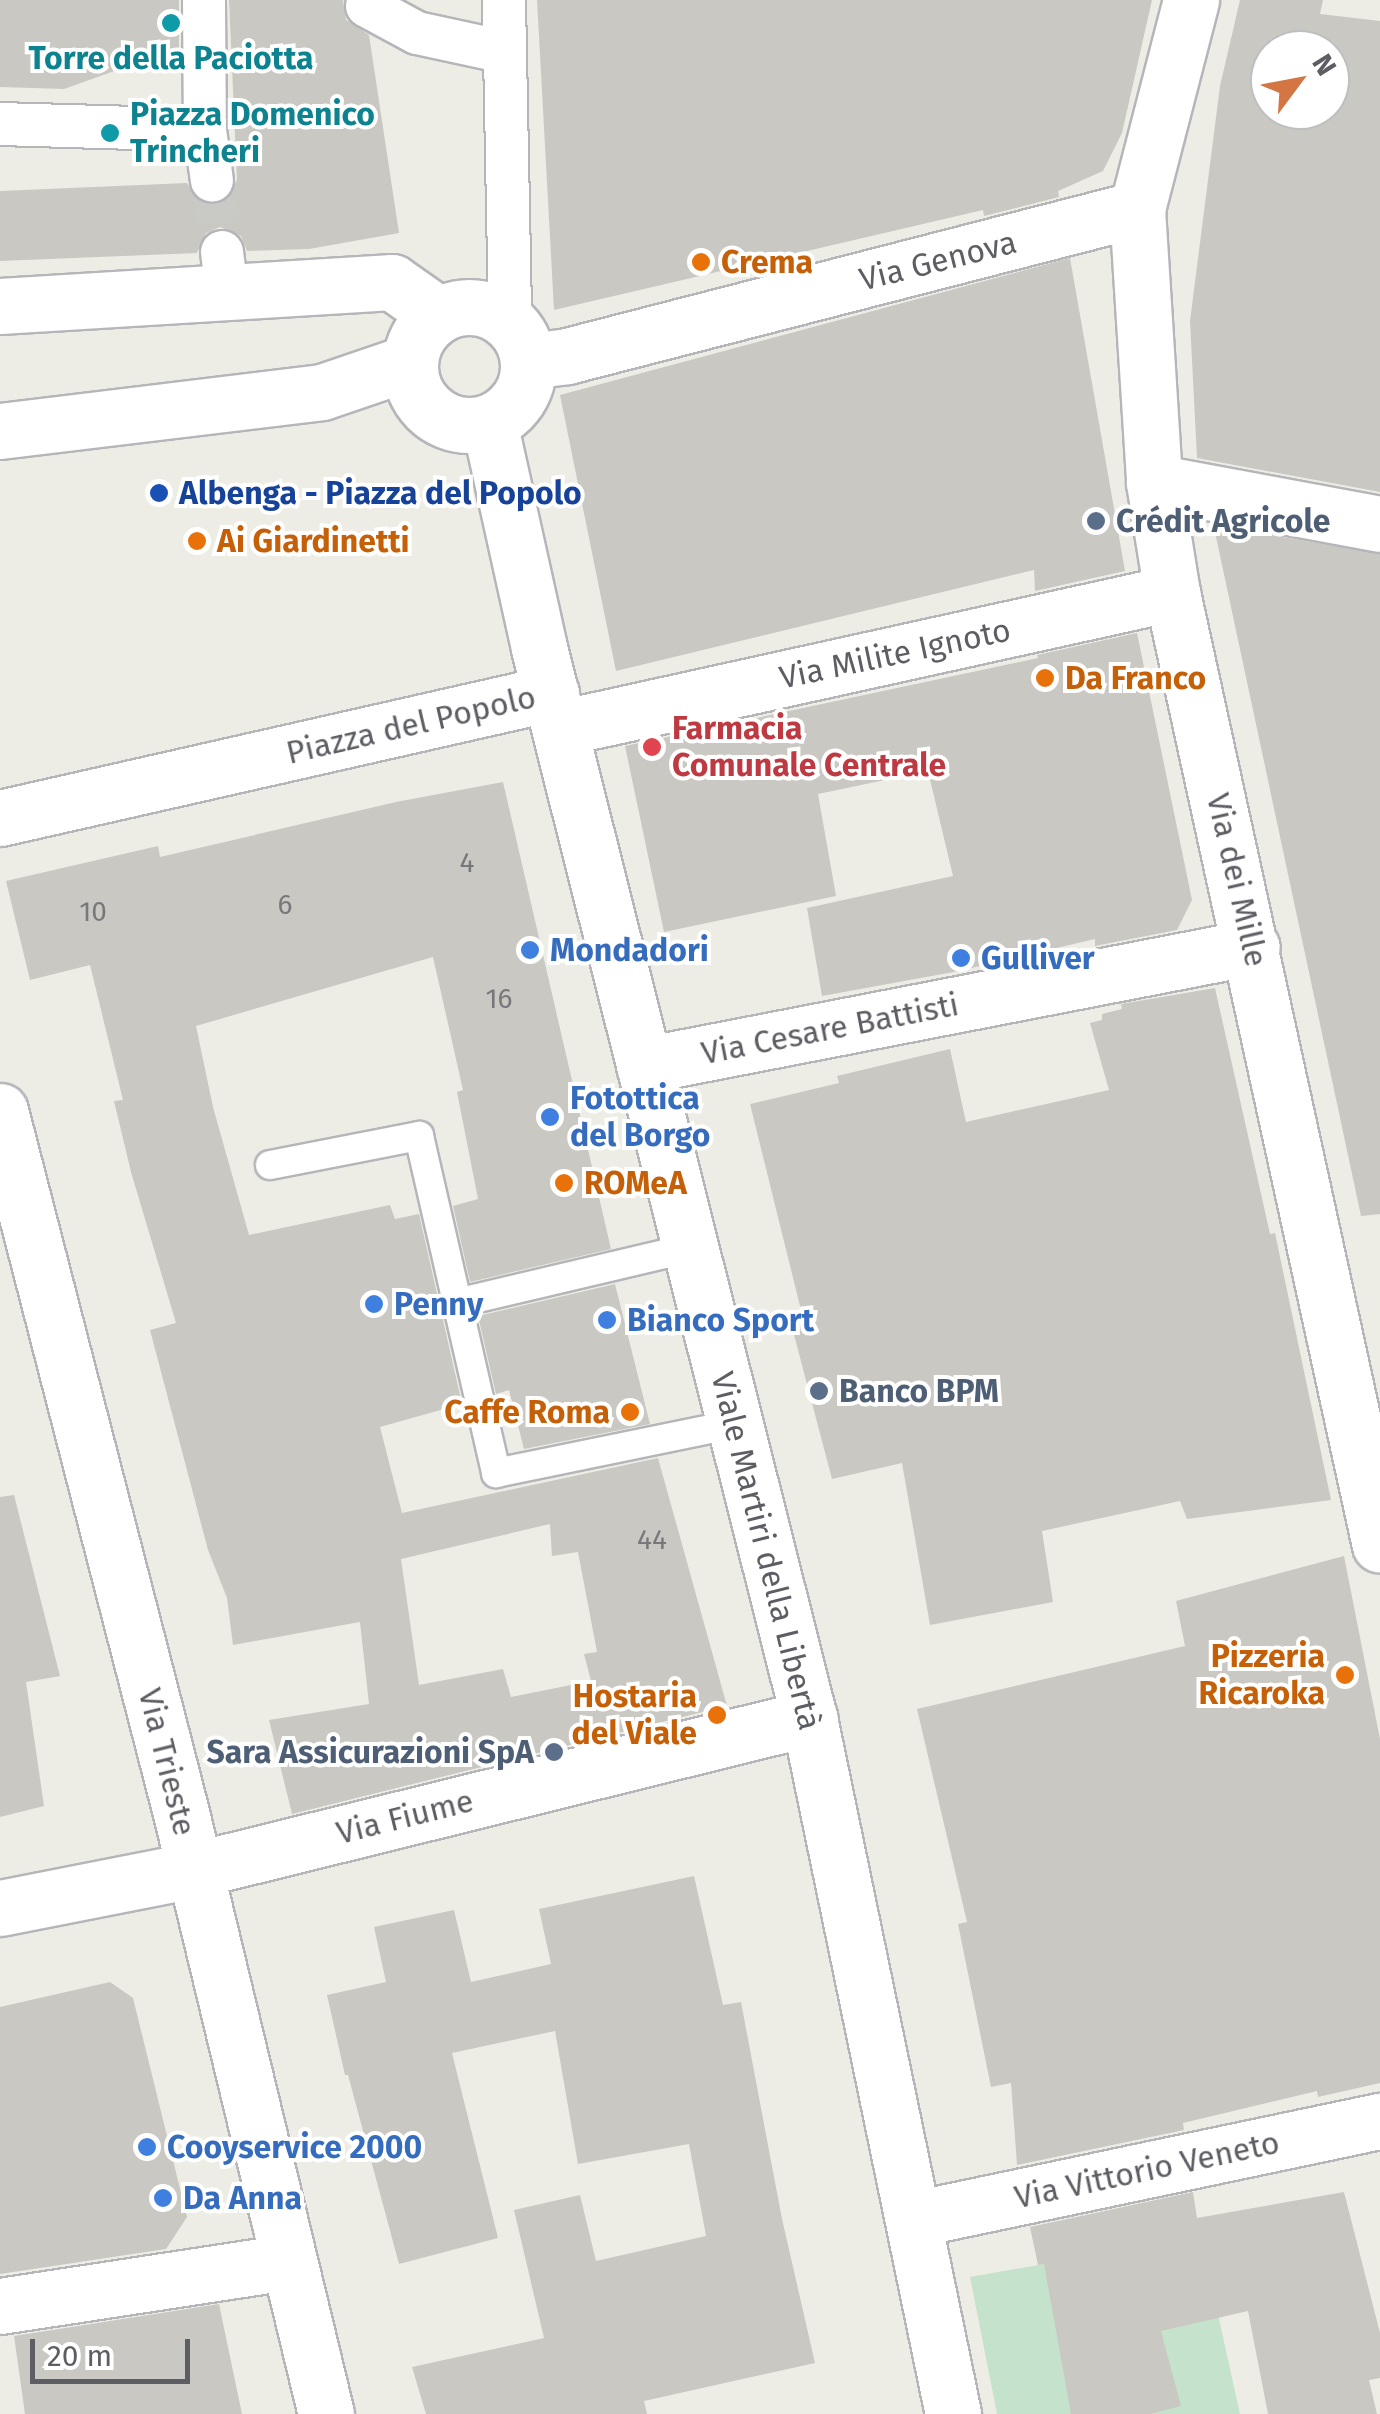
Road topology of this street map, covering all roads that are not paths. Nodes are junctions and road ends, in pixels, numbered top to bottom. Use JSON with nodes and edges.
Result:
{"nodes":[{"id":1,"x":204,"y":0,"type":"edge"},
{"id":2,"x":504,"y":0,"type":"edge"},
{"id":3,"x":1190,"y":0,"type":"edge"},
{"id":4,"x":367,"y":6,"type":"dead end"},
{"id":5,"x":505,"y":52,"type":"junction"},
{"id":6,"x":0,"y":124,"type":"edge"},
{"id":7,"x":205,"y":130,"type":"junction"},
{"id":8,"x":212,"y":182,"type":"tunnel mouth"},
{"id":9,"x":1137,"y":210,"type":"junction"},
{"id":10,"x":0,"y":306,"type":"edge"},
{"id":11,"x":439,"y":315,"type":"junction"},
{"id":12,"x":519,"y":342,"type":"junction"},
{"id":13,"x":410,"y":362,"type":"junction"},
{"id":14,"x":489,"y":422,"type":"junction"},
{"id":15,"x":0,"y":430,"type":"edge"},
{"id":16,"x":1154,"y":482,"type":"junction"},
{"id":17,"x":1380,"y":524,"type":"edge"},
{"id":18,"x":1172,"y":593,"type":"junction"},
{"id":19,"x":556,"y":711,"type":"junction"},
{"id":20,"x":0,"y":818,"type":"edge"},
{"id":21,"x":1252,"y":947,"type":"junction"},
{"id":22,"x":644,"y":1065,"type":"junction"},
{"id":23,"x":0,"y":1111,"type":"edge"},
{"id":24,"x":270,"y":1165,"type":"dead end"},
{"id":25,"x":690,"y":1248,"type":"junction"},
{"id":26,"x":457,"y":1304,"type":"junction"},
{"id":27,"x":735,"y":1424,"type":"junction"},
{"id":28,"x":1380,"y":1545,"type":"edge"},
{"id":29,"x":809,"y":1718,"type":"junction"},
{"id":30,"x":194,"y":1870,"type":"junction"},
{"id":31,"x":0,"y":1908,"type":"edge"},
{"id":32,"x":1380,"y":2121,"type":"edge"},
{"id":33,"x":914,"y":2219,"type":"junction"},
{"id":34,"x":288,"y":2262,"type":"junction"},
{"id":35,"x":0,"y":2306,"type":"edge"},
{"id":36,"x":326,"y":2414,"type":"edge"},
{"id":37,"x":954,"y":2414,"type":"edge"}],
"edges":[{"from":1,"to":7,"type":"street"},
{"from":2,"to":5,"type":"street"},
{"from":3,"to":9,"type":"street"},
{"from":4,"to":5,"type":"street"},
{"from":5,"to":12,"type":"street"},
{"from":6,"to":7,"type":"street"},
{"from":7,"to":8,"type":"street"},
{"from":9,"to":12,"type":"street","name":"Via Genova"},
{"from":9,"to":16,"type":"street","name":"Via dei Mille"},
{"from":10,"to":11,"type":"street"},
{"from":11,"to":12,"type":"street"},
{"from":11,"to":13,"type":"street"},
{"from":12,"to":14,"type":"street"},
{"from":13,"to":14,"type":"street"},
{"from":13,"to":15,"type":"street"},
{"from":14,"to":19,"type":"street","name":"Piazza del Popolo"},
{"from":16,"to":17,"type":"street"},
{"from":16,"to":18,"type":"street","name":"Via dei Mille"},
{"from":18,"to":19,"type":"street","name":"Via Milite Ignoto"},
{"from":18,"to":21,"type":"street","name":"Via dei Mille"},
{"from":19,"to":20,"type":"street","name":"Piazza del Popolo"},
{"from":19,"to":22,"type":"street","name":"Viale Martiri della Libertà"},
{"from":21,"to":22,"type":"street","name":"Via Cesare Battisti"},
{"from":21,"to":28,"type":"street","name":"Via dei Mille"},
{"from":22,"to":25,"type":"street","name":"Viale Martiri della Libertà"},
{"from":23,"to":30,"type":"street","name":"Via Trieste"},
{"from":24,"to":26,"type":"lane"},
{"from":25,"to":26,"type":"lane"},
{"from":25,"to":27,"type":"street","name":"Viale Martiri della Libertà"},
{"from":26,"to":27,"type":"lane"},
{"from":27,"to":29,"type":"street","name":"Viale Martiri della Libertà"},
{"from":29,"to":30,"type":"street","name":"Via Fiume"},
{"from":29,"to":33,"type":"street","name":"Viale Martiri della Libertà"},
{"from":30,"to":31,"type":"street","name":"Via Fiume"},
{"from":30,"to":34,"type":"street","name":"Via Trieste"},
{"from":32,"to":33,"type":"street","name":"Via Vittorio Veneto"},
{"from":33,"to":37,"type":"street","name":"Viale Martiri della Libertà"},
{"from":34,"to":35,"type":"street"},
{"from":34,"to":36,"type":"street","name":"Via Trieste"}]}
